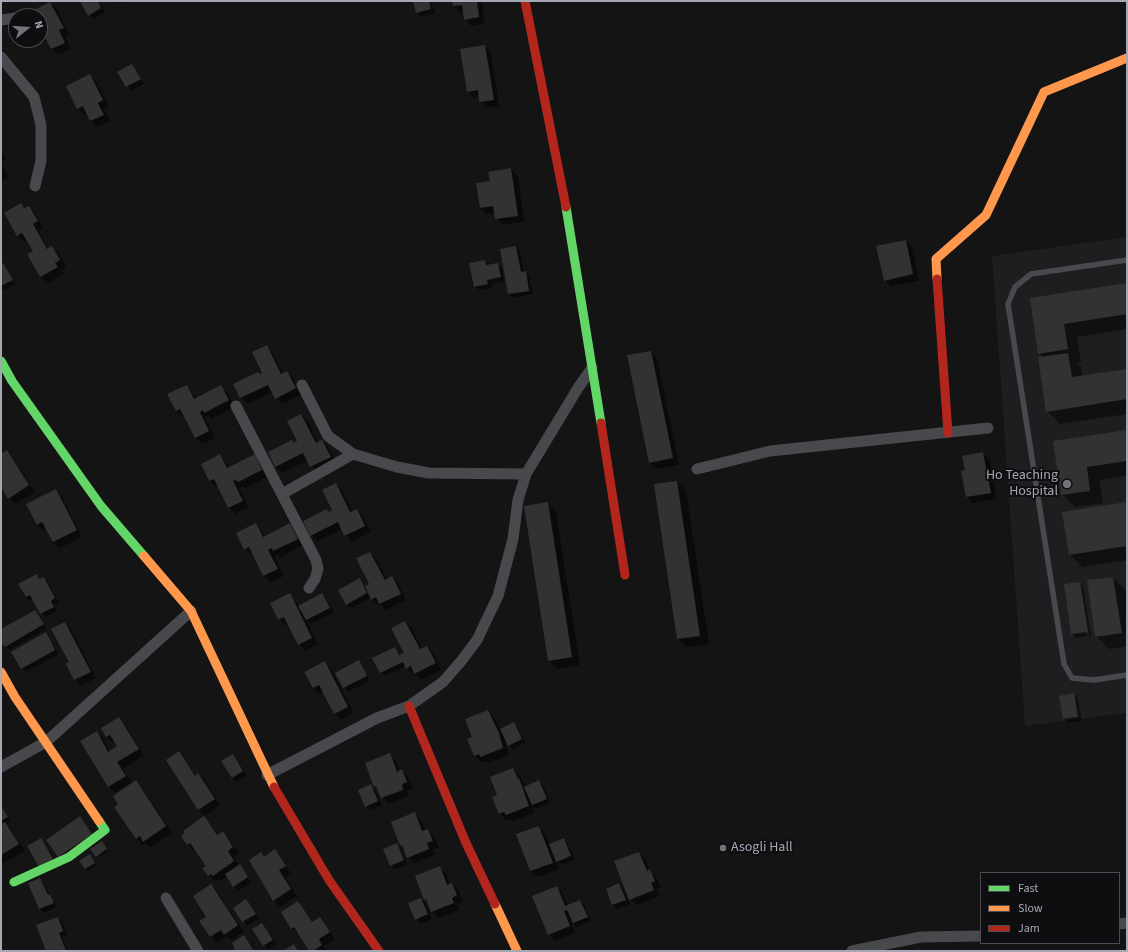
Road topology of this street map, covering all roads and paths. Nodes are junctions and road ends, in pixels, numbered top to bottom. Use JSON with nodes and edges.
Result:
{"nodes":[{"id":1,"x":525,"y":1,"type":"edge"},
{"id":2,"x":1,"y":57,"type":"edge"},
{"id":3,"x":1127,"y":58,"type":"edge"},
{"id":4,"x":35,"y":186,"type":"dead end"},
{"id":5,"x":1127,"y":260,"type":"edge"},
{"id":6,"x":1,"y":361,"type":"edge"},
{"id":7,"x":592,"y":368,"type":"junction"},
{"id":8,"x":302,"y":385,"type":"dead end"},
{"id":9,"x":236,"y":406,"type":"dead end"},
{"id":10,"x":988,"y":428,"type":"dead end"},
{"id":11,"x":948,"y":433,"type":"junction"},
{"id":12,"x":353,"y":454,"type":"junction"},
{"id":13,"x":697,"y":468,"type":"dead end"},
{"id":14,"x":526,"y":474,"type":"junction"},
{"id":15,"x":282,"y":494,"type":"junction"},
{"id":16,"x":625,"y":575,"type":"dead end"},
{"id":17,"x":309,"y":588,"type":"dead end"},
{"id":18,"x":191,"y":611,"type":"junction"},
{"id":19,"x":1,"y":672,"type":"edge"},
{"id":20,"x":1127,"y":675,"type":"edge"},
{"id":21,"x":408,"y":706,"type":"junction"},
{"id":22,"x":46,"y":742,"type":"junction"},
{"id":23,"x":1,"y":767,"type":"edge"},
{"id":24,"x":267,"y":775,"type":"junction"},
{"id":25,"x":14,"y":882,"type":"dead end"},
{"id":26,"x":166,"y":898,"type":"dead end"},
{"id":27,"x":980,"y":936,"type":"edge"},
{"id":28,"x":198,"y":951,"type":"edge"},
{"id":29,"x":379,"y":951,"type":"edge"},
{"id":30,"x":517,"y":951,"type":"edge"},
{"id":31,"x":852,"y":951,"type":"edge"}],
"edges":[{"from":1,"to":7,"type":"street"},
{"from":2,"to":4,"type":"street"},
{"from":3,"to":11,"type":"street"},
{"from":5,"to":20,"type":"lane"},
{"from":6,"to":18,"type":"street"},
{"from":7,"to":14,"type":"street"},
{"from":7,"to":16,"type":"street"},
{"from":8,"to":12,"type":"street"},
{"from":9,"to":15,"type":"street"},
{"from":10,"to":11,"type":"street"},
{"from":11,"to":13,"type":"street"},
{"from":12,"to":14,"type":"street"},
{"from":12,"to":15,"type":"street"},
{"from":14,"to":21,"type":"street"},
{"from":15,"to":17,"type":"street"},
{"from":18,"to":22,"type":"street"},
{"from":18,"to":24,"type":"street"},
{"from":19,"to":22,"type":"street"},
{"from":21,"to":24,"type":"street"},
{"from":21,"to":30,"type":"street"},
{"from":22,"to":23,"type":"street"},
{"from":22,"to":25,"type":"street"},
{"from":24,"to":29,"type":"street"},
{"from":26,"to":28,"type":"street"},
{"from":27,"to":31,"type":"street"}]}
